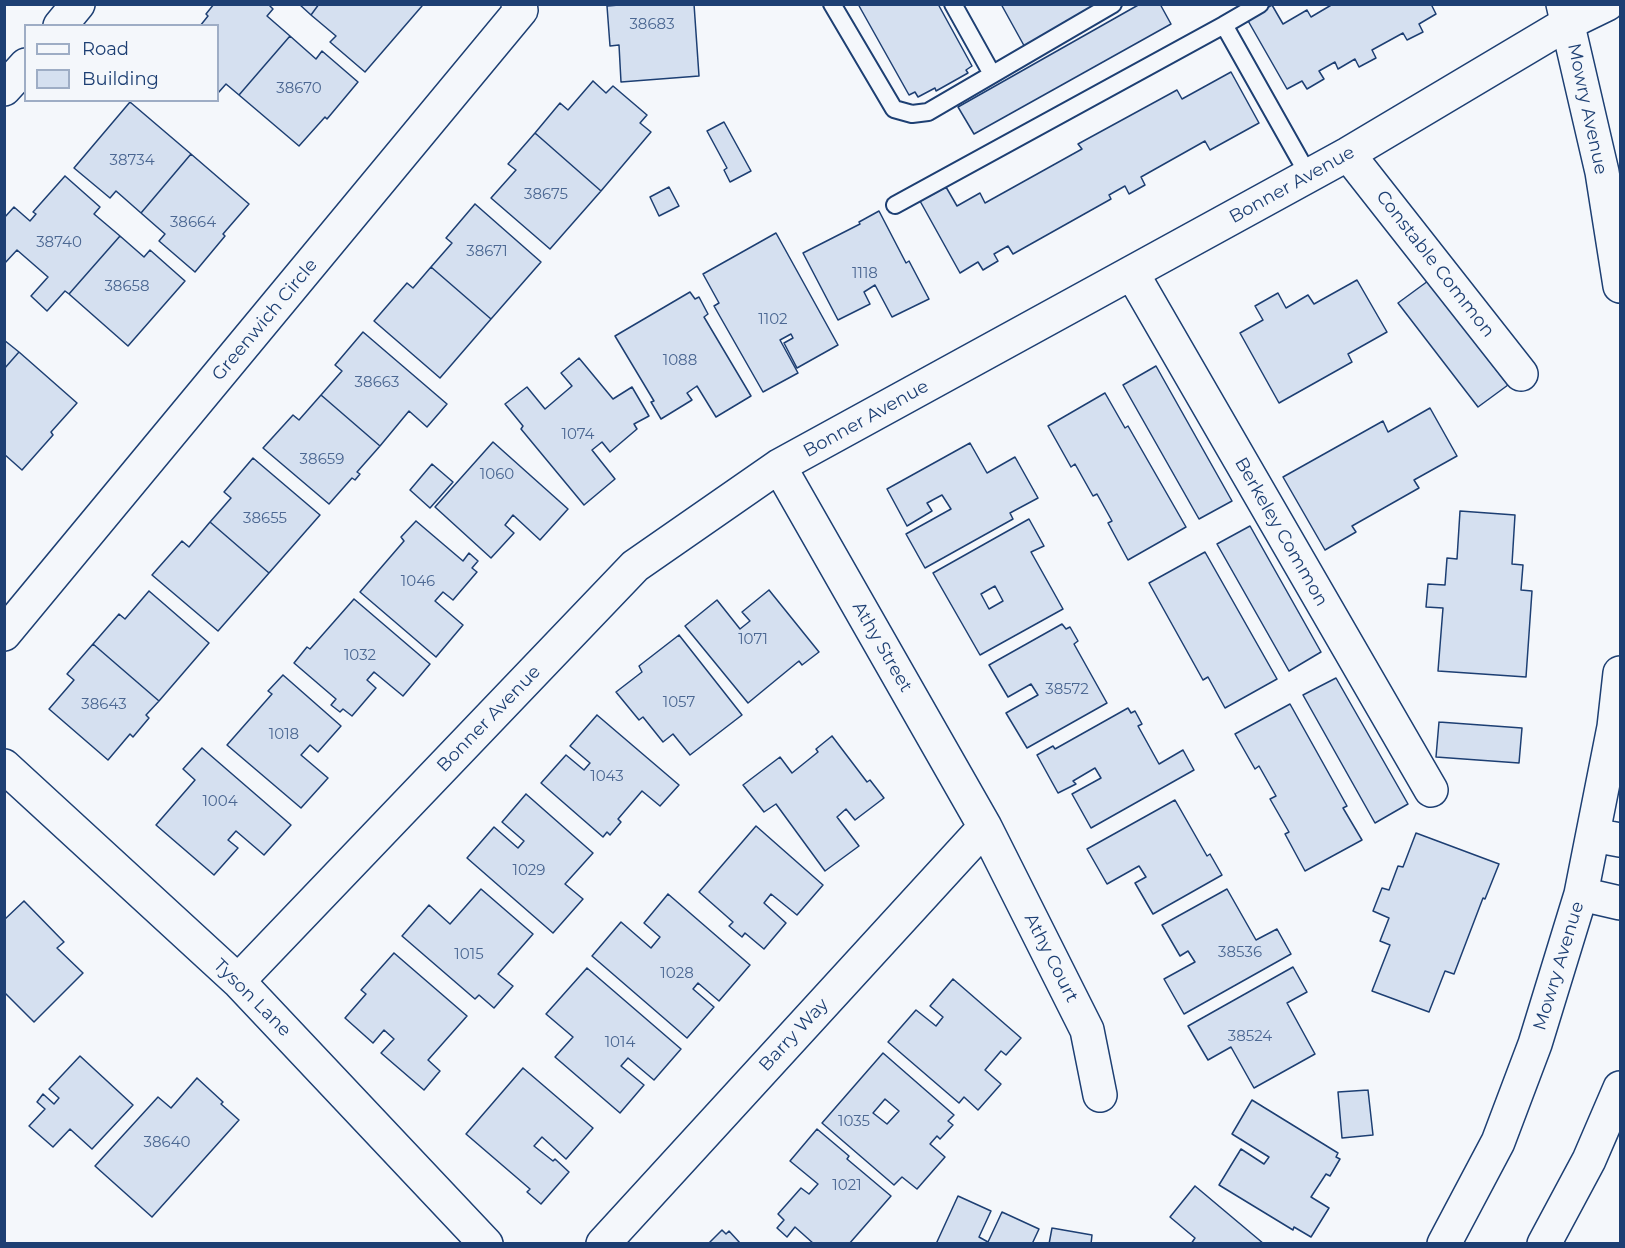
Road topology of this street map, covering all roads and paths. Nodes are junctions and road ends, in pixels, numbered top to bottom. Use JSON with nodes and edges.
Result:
{"nodes":[{"id":1,"x":78,"y":4,"type":"edge"},
{"id":2,"x":518,"y":4,"type":"edge"},
{"id":3,"x":832,"y":4,"type":"edge"},
{"id":4,"x":953,"y":4,"type":"edge"},
{"id":5,"x":1113,"y":4,"type":"edge"},
{"id":6,"x":1260,"y":4,"type":"edge"},
{"id":7,"x":1606,"y":4,"type":"edge"},
{"id":8,"x":1566,"y":14,"type":"edge"},
{"id":9,"x":62,"y":24,"type":"edge"},
{"id":10,"x":1224,"y":25,"type":"junction"},
{"id":11,"x":24,"y":67,"type":"edge"},
{"id":12,"x":992,"y":74,"type":"junction"},
{"id":13,"x":4,"y":89,"type":"edge"},
{"id":14,"x":1348,"y":154,"type":"junction"},
{"id":15,"x":1308,"y":176,"type":"junction"},
{"id":16,"x":895,"y":205,"type":"dead end"},
{"id":17,"x":1132,"y":273,"type":"junction"},
{"id":18,"x":1620,"y":286,"type":"edge"},
{"id":19,"x":1521,"y":374,"type":"dead end"},
{"id":20,"x":779,"y":466,"type":"junction"},
{"id":21,"x":4,"y":634,"type":"edge"},
{"id":22,"x":1620,"y":673,"type":"edge"},
{"id":23,"x":4,"y":766,"type":"edge"},
{"id":24,"x":1431,"y":790,"type":"dead end"},
{"id":25,"x":985,"y":827,"type":"junction"},
{"id":26,"x":1607,"y":838,"type":"edge"},
{"id":27,"x":1581,"y":894,"type":"junction"},
{"id":28,"x":1620,"y":903,"type":"edge"},
{"id":29,"x":238,"y":981,"type":"junction"},
{"id":30,"x":1620,"y":1088,"type":"edge"},
{"id":31,"x":1100,"y":1095,"type":"dead end"},
{"id":32,"x":486,"y":1244,"type":"edge"},
{"id":33,"x":603,"y":1244,"type":"edge"},
{"id":34,"x":1444,"y":1244,"type":"edge"},
{"id":35,"x":1544,"y":1244,"type":"edge"}],
"edges":[{"from":1,"to":9,"type":"street"},
{"from":2,"to":21,"type":"street","name":"Greenwich Circle"},
{"from":3,"to":12,"type":"lane"},
{"from":4,"to":12,"type":"lane"},
{"from":5,"to":12,"type":"lane"},
{"from":6,"to":10,"type":"lane"},
{"from":7,"to":8,"type":"street","name":"Bonner Avenue"},
{"from":8,"to":14,"type":"street","name":"Bonner Avenue"},
{"from":8,"to":18,"type":"street","name":"Mowry Avenue"},
{"from":10,"to":15,"type":"lane"},
{"from":10,"to":16,"type":"lane"},
{"from":11,"to":13,"type":"street"},
{"from":14,"to":15,"type":"street","name":"Bonner Avenue"},
{"from":14,"to":19,"type":"street","name":"Constable Common"},
{"from":15,"to":17,"type":"street","name":"Bonner Avenue"},
{"from":17,"to":20,"type":"street","name":"Bonner Avenue"},
{"from":17,"to":24,"type":"street","name":"Berkeley Common"},
{"from":20,"to":25,"type":"street","name":"Athy Street"},
{"from":20,"to":29,"type":"street","name":"Bonner Avenue"},
{"from":22,"to":26,"type":"street","name":"Mowry Avenue"},
{"from":23,"to":29,"type":"street","name":"Tyson Lane"},
{"from":25,"to":31,"type":"street","name":"Athy Court"},
{"from":25,"to":33,"type":"street","name":"Barry Way"},
{"from":26,"to":27,"type":"street","name":"Mowry Avenue"},
{"from":27,"to":28,"type":"street"},
{"from":27,"to":34,"type":"street","name":"Mowry Avenue"},
{"from":29,"to":32,"type":"street","name":"Tyson Lane"},
{"from":30,"to":35,"type":"street"}]}
